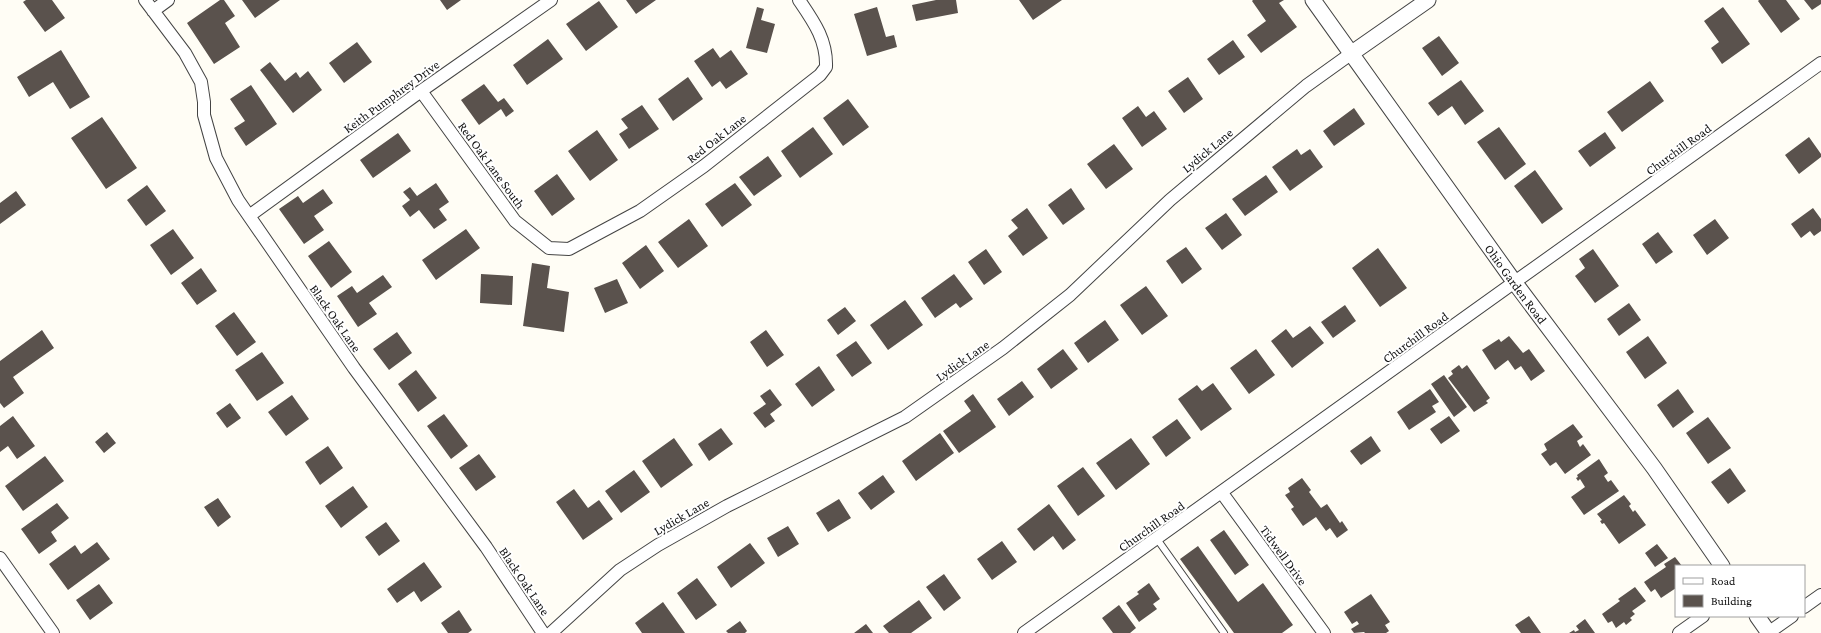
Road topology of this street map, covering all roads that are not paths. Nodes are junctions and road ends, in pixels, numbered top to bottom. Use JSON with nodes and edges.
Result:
{"nodes":[{"id":1,"x":145,"y":0,"type":"edge"},
{"id":2,"x":168,"y":0,"type":"edge"},
{"id":3,"x":551,"y":0,"type":"edge"},
{"id":4,"x":799,"y":0,"type":"edge"},
{"id":5,"x":1313,"y":0,"type":"edge"},
{"id":6,"x":1428,"y":0,"type":"edge"},
{"id":7,"x":153,"y":11,"type":"junction"},
{"id":8,"x":1352,"y":53,"type":"junction"},
{"id":9,"x":1821,"y":63,"type":"edge"},
{"id":10,"x":421,"y":91,"type":"junction"},
{"id":11,"x":249,"y":216,"type":"junction"},
{"id":12,"x":549,"y":248,"type":"joint"},
{"id":13,"x":1515,"y":283,"type":"junction"},
{"id":14,"x":1222,"y":493,"type":"junction"},
{"id":15,"x":1157,"y":539,"type":"junction"},
{"id":16,"x":0,"y":558,"type":"edge"},
{"id":17,"x":1721,"y":565,"type":"edge"},
{"id":18,"x":1821,"y":595,"type":"edge"},
{"id":19,"x":1805,"y":606,"type":"edge"},
{"id":20,"x":1702,"y":617,"type":"edge"},
{"id":21,"x":1758,"y":617,"type":"edge"},
{"id":22,"x":1791,"y":617,"type":"edge"},
{"id":23,"x":53,"y":633,"type":"edge"},
{"id":24,"x":543,"y":633,"type":"edge"},
{"id":25,"x":551,"y":633,"type":"edge"},
{"id":26,"x":1024,"y":633,"type":"edge"},
{"id":27,"x":1224,"y":633,"type":"edge"},
{"id":28,"x":1323,"y":633,"type":"edge"},
{"id":29,"x":1679,"y":633,"type":"edge"},
{"id":30,"x":1768,"y":633,"type":"edge"}],
"edges":[{"from":1,"to":7,"type":"street","name":"Black Oak Lane"},
{"from":2,"to":7,"type":"street"},
{"from":3,"to":10,"type":"street","name":"Keith Pumphrey Drive"},
{"from":4,"to":12,"type":"street","name":"Red Oak Lane"},
{"from":5,"to":8,"type":"street","name":"Ohio Garden Road"},
{"from":6,"to":8,"type":"street"},
{"from":7,"to":11,"type":"street","name":"Black Oak Lane"},
{"from":8,"to":13,"type":"street","name":"Ohio Garden Road"},
{"from":8,"to":25,"type":"street","name":"Lydick Lane"},
{"from":9,"to":13,"type":"street","name":"Churchill Road"},
{"from":10,"to":11,"type":"street","name":"Keith Pumphrey Drive"},
{"from":10,"to":12,"type":"street","name":"Red Oak Lane South"},
{"from":11,"to":24,"type":"street","name":"Black Oak Lane"},
{"from":13,"to":14,"type":"street","name":"Churchill Road"},
{"from":13,"to":17,"type":"street","name":"Ohio Garden Road"},
{"from":14,"to":15,"type":"street","name":"Churchill Road"},
{"from":14,"to":28,"type":"street","name":"Tidwell Drive"},
{"from":15,"to":26,"type":"street","name":"Churchill Road"},
{"from":15,"to":27,"type":"lane"},
{"from":16,"to":23,"type":"street"},
{"from":18,"to":19,"type":"street"},
{"from":20,"to":29,"type":"street"},
{"from":21,"to":30,"type":"street"},
{"from":22,"to":30,"type":"street"}]}
